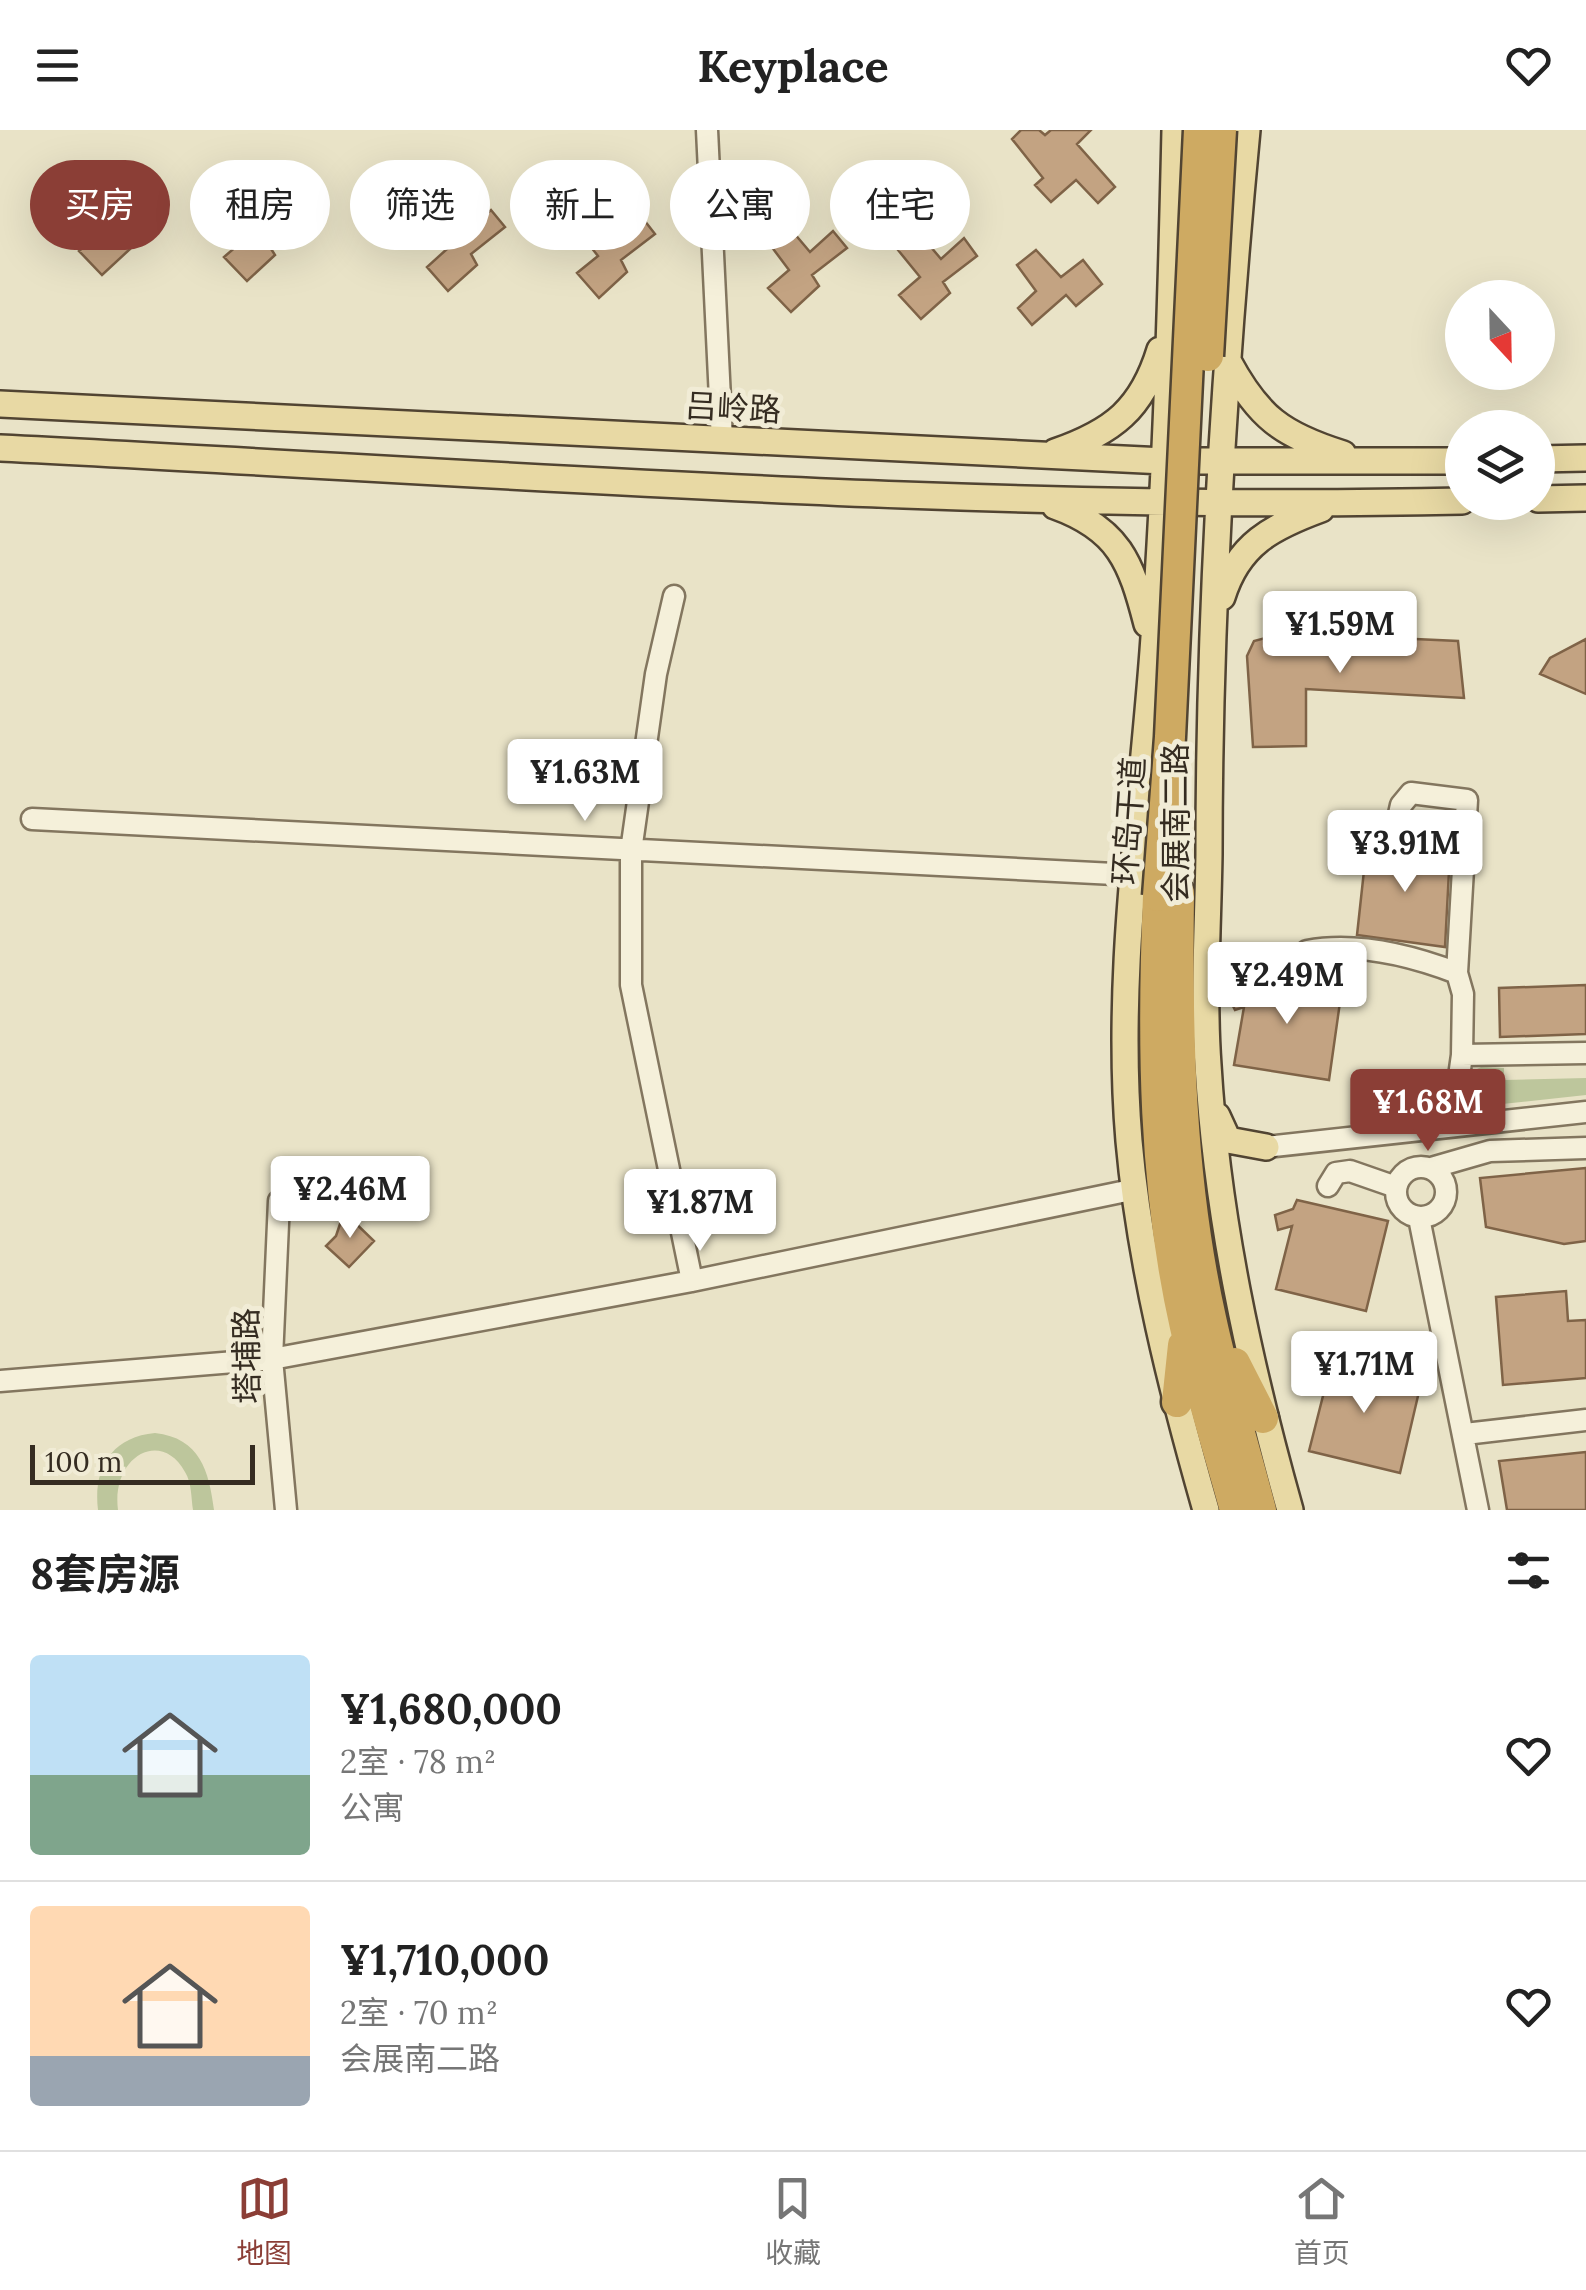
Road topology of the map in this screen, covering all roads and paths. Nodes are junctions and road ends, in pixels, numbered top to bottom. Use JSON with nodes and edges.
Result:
{"nodes":[{"id":1,"x":707,"y":130,"type":"edge"},
{"id":2,"x":1175,"y":130,"type":"edge"},
{"id":3,"x":1199,"y":130,"type":"edge"},
{"id":4,"x":1220,"y":130,"type":"edge"},
{"id":5,"x":1246,"y":130,"type":"edge"},
{"id":6,"x":1171,"y":311,"type":"junction"},
{"id":7,"x":1226,"y":355,"type":"junction"},
{"id":8,"x":0,"y":404,"type":"edge"},
{"id":9,"x":722,"y":440,"type":"junction"},
{"id":10,"x":0,"y":448,"type":"edge"},
{"id":11,"x":1044,"y":456,"type":"junction"},
{"id":12,"x":1586,"y":458,"type":"edge"},
{"id":13,"x":1555,"y":459,"type":"edge"},
{"id":14,"x":1164,"y":461,"type":"junction"},
{"id":15,"x":1445,"y":461,"type":"edge"},
{"id":16,"x":1224,"y":462,"type":"junction"},
{"id":17,"x":1372,"y":463,"type":"junction"},
{"id":18,"x":1006,"y":498,"type":"junction"},
{"id":19,"x":1586,"y":498,"type":"edge"},
{"id":20,"x":1555,"y":499,"type":"edge"},
{"id":21,"x":1445,"y":501,"type":"edge"},
{"id":22,"x":1161,"y":502,"type":"junction"},
{"id":23,"x":1222,"y":503,"type":"junction"},
{"id":24,"x":1332,"y":504,"type":"junction"},
{"id":25,"x":674,"y":596,"type":"dead end"},
{"id":26,"x":1209,"y":645,"type":"junction"},
{"id":27,"x":1154,"y":648,"type":"junction"},
{"id":28,"x":32,"y":819,"type":"dead end"},
{"id":29,"x":1396,"y":832,"type":"dead end"},
{"id":30,"x":631,"y":851,"type":"junction"},
{"id":31,"x":1134,"y":875,"type":"junction"},
{"id":32,"x":1169,"y":894,"type":"junction"},
{"id":33,"x":1457,"y":972,"type":"junction"},
{"id":34,"x":1298,"y":979,"type":"dead end"},
{"id":35,"x":1586,"y":1053,"type":"edge"},
{"id":36,"x":1462,"y":1055,"type":"junction"},
{"id":37,"x":1214,"y":1111,"type":"junction"},
{"id":38,"x":1586,"y":1112,"type":"edge"},
{"id":39,"x":1452,"y":1126,"type":"junction"},
{"id":40,"x":1266,"y":1147,"type":"junction"},
{"id":41,"x":1586,"y":1148,"type":"edge"},
{"id":42,"x":1431,"y":1168,"type":"junction"},
{"id":43,"x":1220,"y":1180,"type":"junction"},
{"id":44,"x":1328,"y":1186,"type":"dead end"},
{"id":45,"x":1396,"y":1186,"type":"junction"},
{"id":46,"x":1136,"y":1189,"type":"junction"},
{"id":47,"x":278,"y":1200,"type":"dead end"},
{"id":48,"x":1419,"y":1218,"type":"junction"},
{"id":49,"x":692,"y":1282,"type":"junction"},
{"id":50,"x":1198,"y":1321,"type":"junction"},
{"id":51,"x":272,"y":1360,"type":"junction"},
{"id":52,"x":0,"y":1381,"type":"edge"},
{"id":53,"x":1176,"y":1402,"type":"junction"},
{"id":54,"x":1264,"y":1418,"type":"junction"},
{"id":55,"x":1586,"y":1420,"type":"edge"},
{"id":56,"x":1464,"y":1434,"type":"junction"},
{"id":57,"x":286,"y":1510,"type":"edge"},
{"id":58,"x":1206,"y":1510,"type":"edge"},
{"id":59,"x":1235,"y":1510,"type":"edge"},
{"id":60,"x":1261,"y":1510,"type":"edge"},
{"id":61,"x":1290,"y":1510,"type":"edge"},
{"id":62,"x":1478,"y":1510,"type":"edge"}],
"edges":[{"from":1,"to":9,"type":"street"},
{"from":2,"to":6,"type":"main road"},
{"from":3,"to":32,"type":"highway","name":"环岛干道","bridge":true},
{"from":4,"to":32,"type":"highway","name":"环岛干道","bridge":true},
{"from":5,"to":7,"type":"main road","name":"会展南二路"},
{"from":6,"to":11,"type":"main road"},
{"from":6,"to":14,"type":"main road"},
{"from":7,"to":16,"type":"main road","name":"会展南二路"},
{"from":7,"to":17,"type":"main road"},
{"from":8,"to":9,"type":"main road","name":"吕岭路"},
{"from":9,"to":11,"type":"main road","name":"吕岭路"},
{"from":10,"to":18,"type":"main road"},
{"from":11,"to":14,"type":"main road","name":"吕岭路"},
{"from":12,"to":13,"type":"main road"},
{"from":14,"to":16,"type":"main road","name":"吕岭路"},
{"from":14,"to":22,"type":"main road"},
{"from":15,"to":17,"type":"main road","name":"吕岭路"},
{"from":16,"to":17,"type":"main road","name":"吕岭路"},
{"from":16,"to":23,"type":"main road","name":"会展南二路"},
{"from":18,"to":22,"type":"main road"},
{"from":18,"to":27,"type":"main road"},
{"from":19,"to":20,"type":"main road"},
{"from":21,"to":24,"type":"main road"},
{"from":22,"to":23,"type":"main road"},
{"from":22,"to":27,"type":"main road"},
{"from":23,"to":24,"type":"main road"},
{"from":23,"to":26,"type":"main road","name":"会展南二路"},
{"from":24,"to":26,"type":"main road"},
{"from":25,"to":30,"type":"street"},
{"from":26,"to":27,"type":"main road"},
{"from":26,"to":37,"type":"main road","name":"会展南二路"},
{"from":27,"to":31,"type":"main road"},
{"from":28,"to":30,"type":"street"},
{"from":29,"to":33,"type":"street"},
{"from":30,"to":31,"type":"street"},
{"from":30,"to":49,"type":"street"},
{"from":31,"to":46,"type":"main road"},
{"from":32,"to":50,"type":"highway","name":"环岛干道"},
{"from":33,"to":34,"type":"street"},
{"from":33,"to":36,"type":"street"},
{"from":35,"to":36,"type":"street"},
{"from":36,"to":39,"type":"street"},
{"from":37,"to":40,"type":"main road"},
{"from":37,"to":43,"type":"main road","name":"会展南二路"},
{"from":38,"to":39,"type":"street"},
{"from":39,"to":40,"type":"street"},
{"from":40,"to":43,"type":"main road"},
{"from":41,"to":42,"type":"street"},
{"from":42,"to":45,"type":"street"},
{"from":42,"to":48,"type":"street"},
{"from":43,"to":54,"type":"main road","name":"会展南二路"},
{"from":44,"to":45,"type":"street"},
{"from":45,"to":48,"type":"street"},
{"from":46,"to":49,"type":"street"},
{"from":46,"to":53,"type":"main road"},
{"from":47,"to":51,"type":"street","name":"塔埔路"},
{"from":48,"to":56,"type":"street"},
{"from":49,"to":51,"type":"street"},
{"from":50,"to":53,"type":"highway"},
{"from":50,"to":54,"type":"highway"},
{"from":50,"to":59,"type":"highway","name":"环岛干道"},
{"from":50,"to":60,"type":"highway","name":"环岛干道"},
{"from":51,"to":52,"type":"street"},
{"from":51,"to":57,"type":"street","name":"塔埔路"},
{"from":53,"to":58,"type":"main road"},
{"from":54,"to":61,"type":"main road","name":"会展南二路"},
{"from":55,"to":56,"type":"street"},
{"from":56,"to":62,"type":"street"}]}
